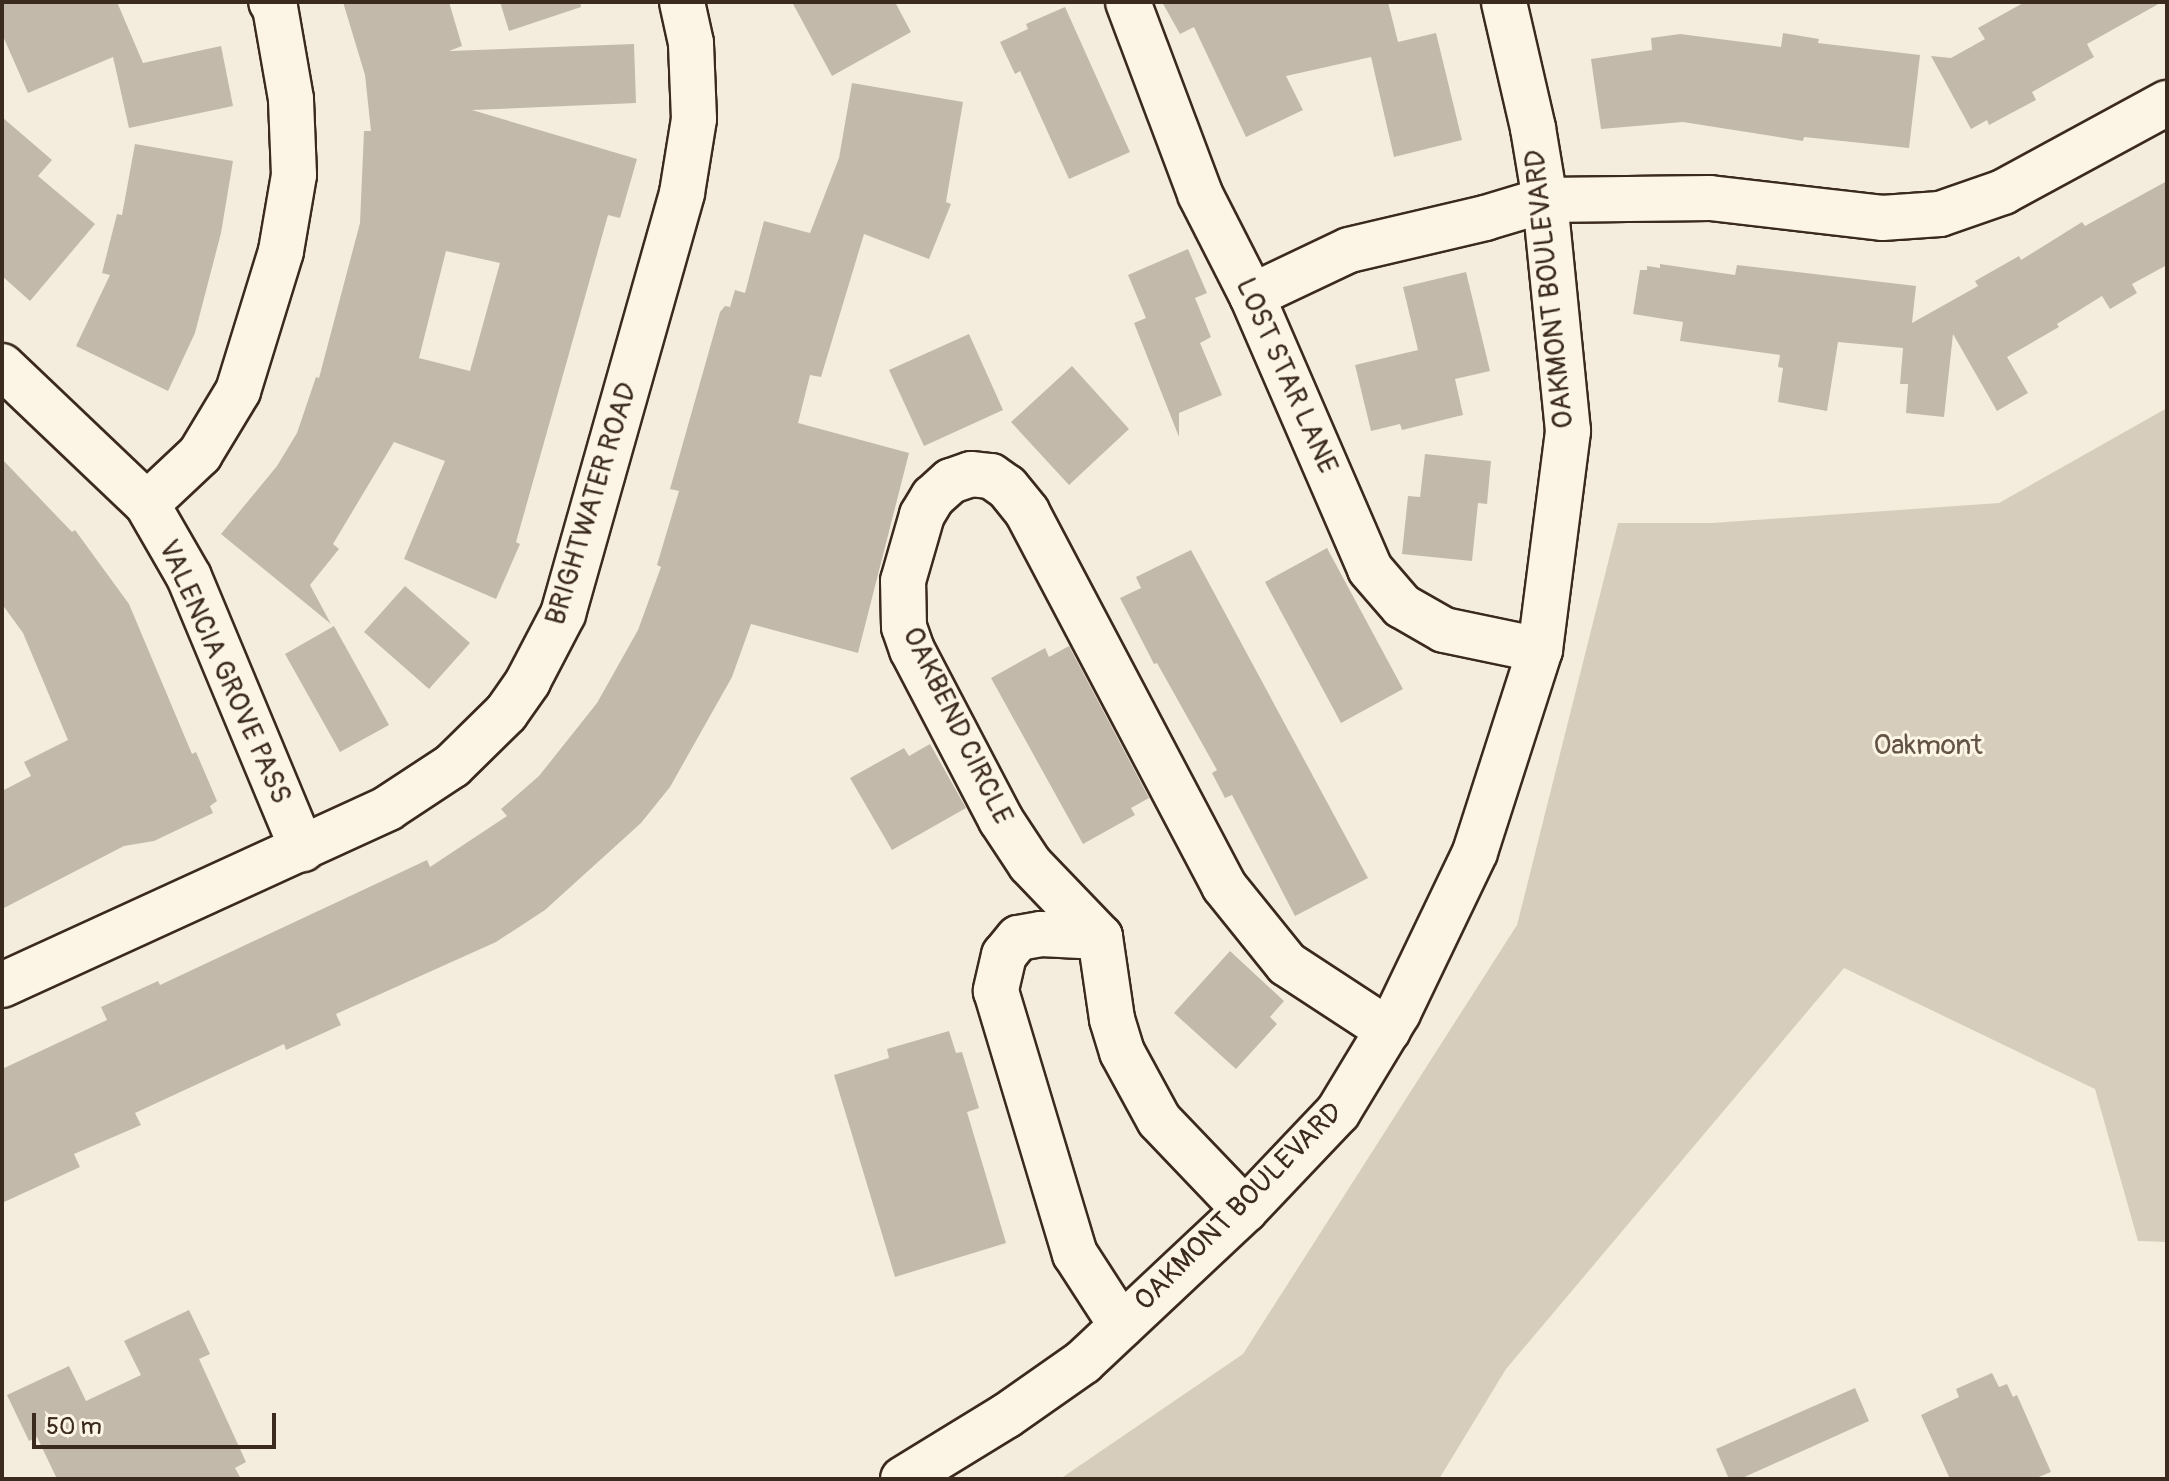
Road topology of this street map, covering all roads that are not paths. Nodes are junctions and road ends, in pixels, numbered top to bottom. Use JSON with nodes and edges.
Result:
{"nodes":[{"id":1,"x":271,"y":2,"type":"edge"},
{"id":2,"x":682,"y":2,"type":"edge"},
{"id":3,"x":1128,"y":2,"type":"edge"},
{"id":4,"x":1504,"y":2,"type":"edge"},
{"id":5,"x":2167,"y":103,"type":"edge"},
{"id":6,"x":1545,"y":200,"type":"junction"},
{"id":7,"x":1252,"y":296,"type":"junction"},
{"id":8,"x":2,"y":366,"type":"edge"},
{"id":9,"x":147,"y":504,"type":"junction"},
{"id":10,"x":1540,"y":650,"type":"junction"},
{"id":11,"x":302,"y":849,"type":"junction"},
{"id":12,"x":1100,"y":937,"type":"junction"},
{"id":13,"x":2,"y":985,"type":"edge"},
{"id":14,"x":1388,"y":1030,"type":"junction"},
{"id":15,"x":1245,"y":1210,"type":"junction"},
{"id":16,"x":1121,"y":1325,"type":"junction"},
{"id":17,"x":903,"y":1479,"type":"edge"}],
"edges":[{"from":1,"to":9,"type":"street"},
{"from":2,"to":11,"type":"street","name":"BRIGHTWATER ROAD"},
{"from":3,"to":7,"type":"street","name":"LOST STAR LANE"},
{"from":4,"to":6,"type":"street","name":"OAKMONT BOULEVARD"},
{"from":5,"to":6,"type":"street"},
{"from":6,"to":7,"type":"street"},
{"from":6,"to":10,"type":"street","name":"OAKMONT BOULEVARD"},
{"from":7,"to":10,"type":"street","name":"LOST STAR LANE"},
{"from":8,"to":9,"type":"street","name":"VALENCIA GROVE PASS"},
{"from":9,"to":11,"type":"street","name":"VALENCIA GROVE PASS"},
{"from":10,"to":14,"type":"street","name":"OAKMONT BOULEVARD"},
{"from":11,"to":13,"type":"street","name":"BRIGHTWATER ROAD"},
{"from":12,"to":14,"type":"street","name":"OAKBEND CIRCLE"},
{"from":12,"to":15,"type":"street"},
{"from":12,"to":16,"type":"street"},
{"from":14,"to":15,"type":"street","name":"OAKMONT BOULEVARD"},
{"from":15,"to":16,"type":"street","name":"OAKMONT BOULEVARD"},
{"from":16,"to":17,"type":"street","name":"OAKMONT BOULEVARD"}]}
